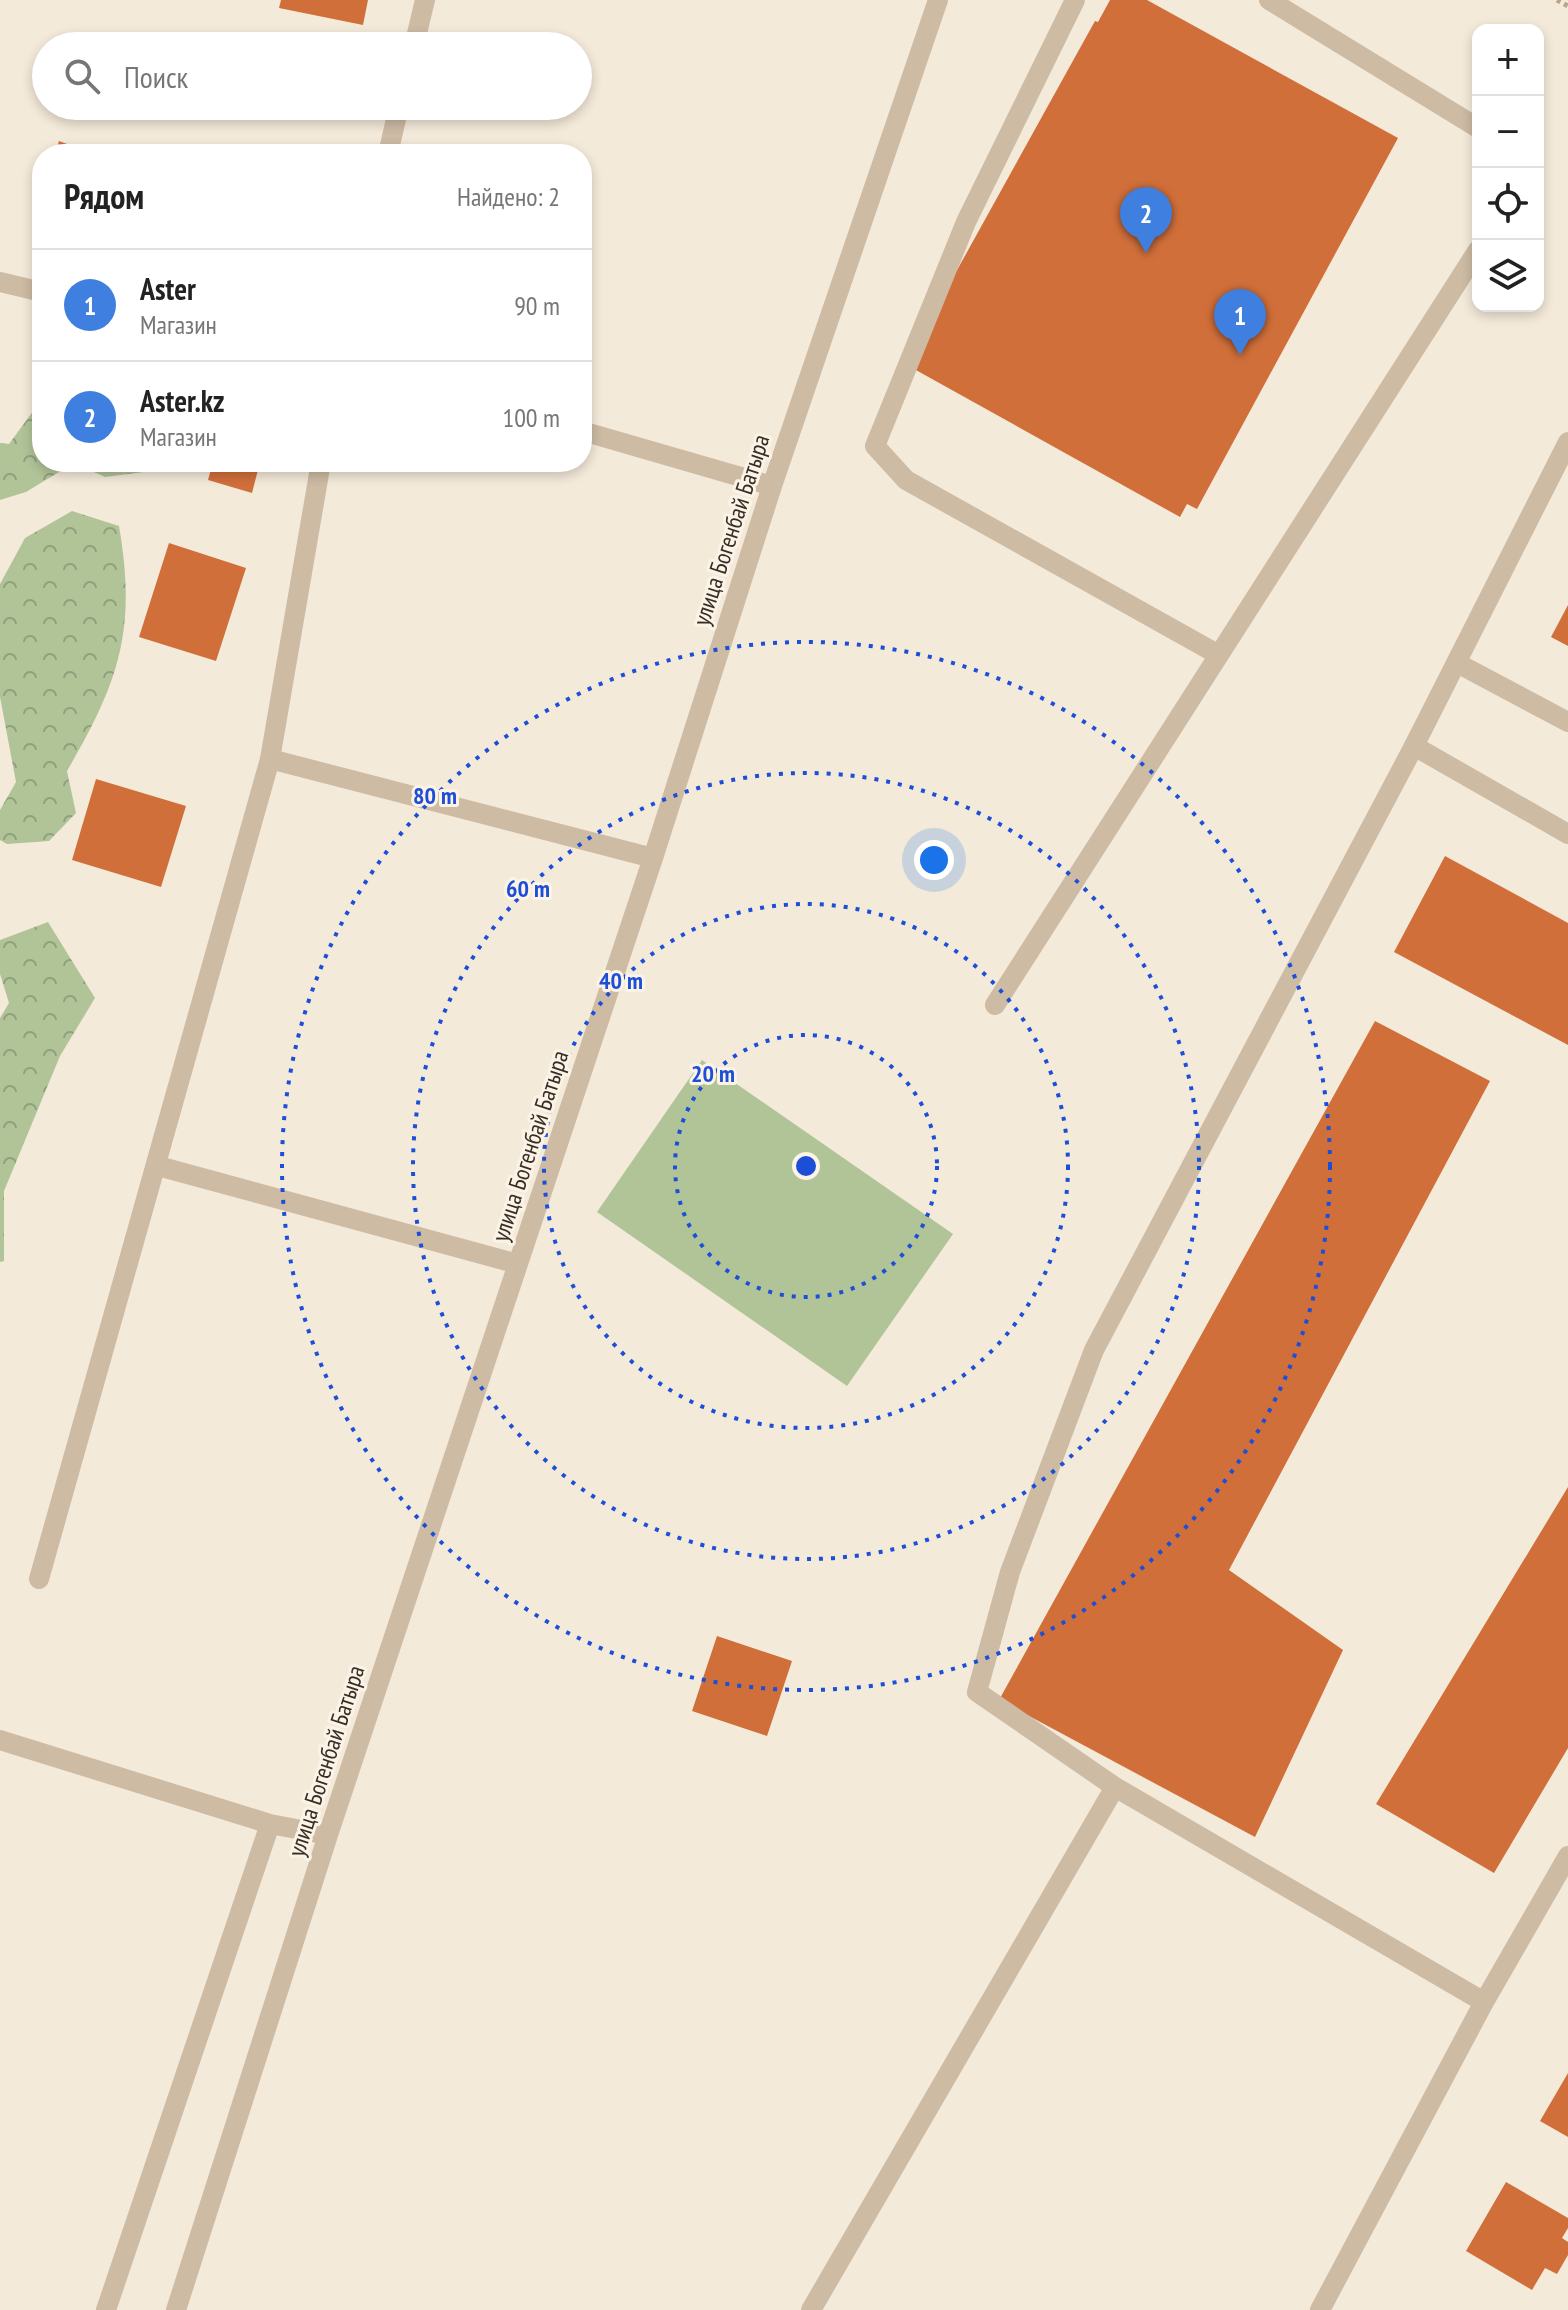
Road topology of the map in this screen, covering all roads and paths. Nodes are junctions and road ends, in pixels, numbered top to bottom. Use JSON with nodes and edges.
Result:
{"nodes":[{"id":1,"x":425,"y":0,"type":"edge"},
{"id":2,"x":938,"y":0,"type":"edge"},
{"id":3,"x":1075,"y":0,"type":"edge"},
{"id":4,"x":1269,"y":0,"type":"edge"},
{"id":5,"x":1557,"y":0,"type":"edge"},
{"id":6,"x":1568,"y":6,"type":"edge"},
{"id":7,"x":417,"y":32,"type":"edge"},
{"id":8,"x":396,"y":120,"type":"edge"},
{"id":9,"x":1472,"y":124,"type":"edge"},
{"id":10,"x":390,"y":144,"type":"edge"},
{"id":11,"x":1472,"y":259,"type":"edge"},
{"id":12,"x":0,"y":282,"type":"edge"},
{"id":13,"x":32,"y":290,"type":"edge"},
{"id":14,"x":592,"y":434,"type":"edge"},
{"id":15,"x":1568,"y":442,"type":"edge"},
{"id":16,"x":319,"y":472,"type":"edge"},
{"id":17,"x":772,"y":486,"type":"junction"},
{"id":18,"x":1219,"y":655,"type":"junction"},
{"id":19,"x":1457,"y":663,"type":"junction"},
{"id":20,"x":1568,"y":722,"type":"edge"},
{"id":21,"x":1414,"y":746,"type":"junction"},
{"id":22,"x":270,"y":759,"type":"junction"},
{"id":23,"x":1568,"y":834,"type":"edge"},
{"id":24,"x":653,"y":858,"type":"junction"},
{"id":25,"x":995,"y":1005,"type":"dead end"},
{"id":26,"x":158,"y":1166,"type":"junction"},
{"id":27,"x":518,"y":1264,"type":"junction"},
{"id":28,"x":39,"y":1579,"type":"dead end"},
{"id":29,"x":0,"y":1740,"type":"edge"},
{"id":30,"x":1115,"y":1787,"type":"junction"},
{"id":31,"x":270,"y":1824,"type":"junction"},
{"id":32,"x":328,"y":1835,"type":"junction"},
{"id":33,"x":1568,"y":1856,"type":"edge"},
{"id":34,"x":1484,"y":2002,"type":"junction"},
{"id":35,"x":106,"y":2310,"type":"edge"},
{"id":36,"x":176,"y":2310,"type":"edge"},
{"id":37,"x":811,"y":2310,"type":"edge"},
{"id":38,"x":1320,"y":2310,"type":"edge"}],
"edges":[{"from":1,"to":7,"type":"street"},
{"from":2,"to":17,"type":"street","name":"улица Богенбай Батыра"},
{"from":3,"to":18,"type":"street"},
{"from":4,"to":9,"type":"street"},
{"from":5,"to":6,"type":"path"},
{"from":8,"to":10,"type":"street"},
{"from":11,"to":18,"type":"street"},
{"from":12,"to":13,"type":"street"},
{"from":14,"to":17,"type":"street"},
{"from":15,"to":19,"type":"street"},
{"from":16,"to":22,"type":"street"},
{"from":17,"to":24,"type":"street","name":"улица Богенбай Батыра"},
{"from":18,"to":25,"type":"street"},
{"from":19,"to":20,"type":"street"},
{"from":19,"to":21,"type":"street"},
{"from":21,"to":23,"type":"street"},
{"from":21,"to":30,"type":"street"},
{"from":22,"to":24,"type":"street"},
{"from":22,"to":26,"type":"street"},
{"from":24,"to":27,"type":"street","name":"улица Богенбай Батыра"},
{"from":26,"to":27,"type":"street"},
{"from":26,"to":28,"type":"street"},
{"from":27,"to":32,"type":"street","name":"улица Богенбай Батыра"},
{"from":29,"to":31,"type":"street"},
{"from":30,"to":34,"type":"street"},
{"from":30,"to":37,"type":"street"},
{"from":31,"to":32,"type":"street"},
{"from":31,"to":35,"type":"street"},
{"from":32,"to":36,"type":"street","name":"улица Богенбай Батыра"},
{"from":33,"to":34,"type":"street"},
{"from":34,"to":38,"type":"street"}]}
